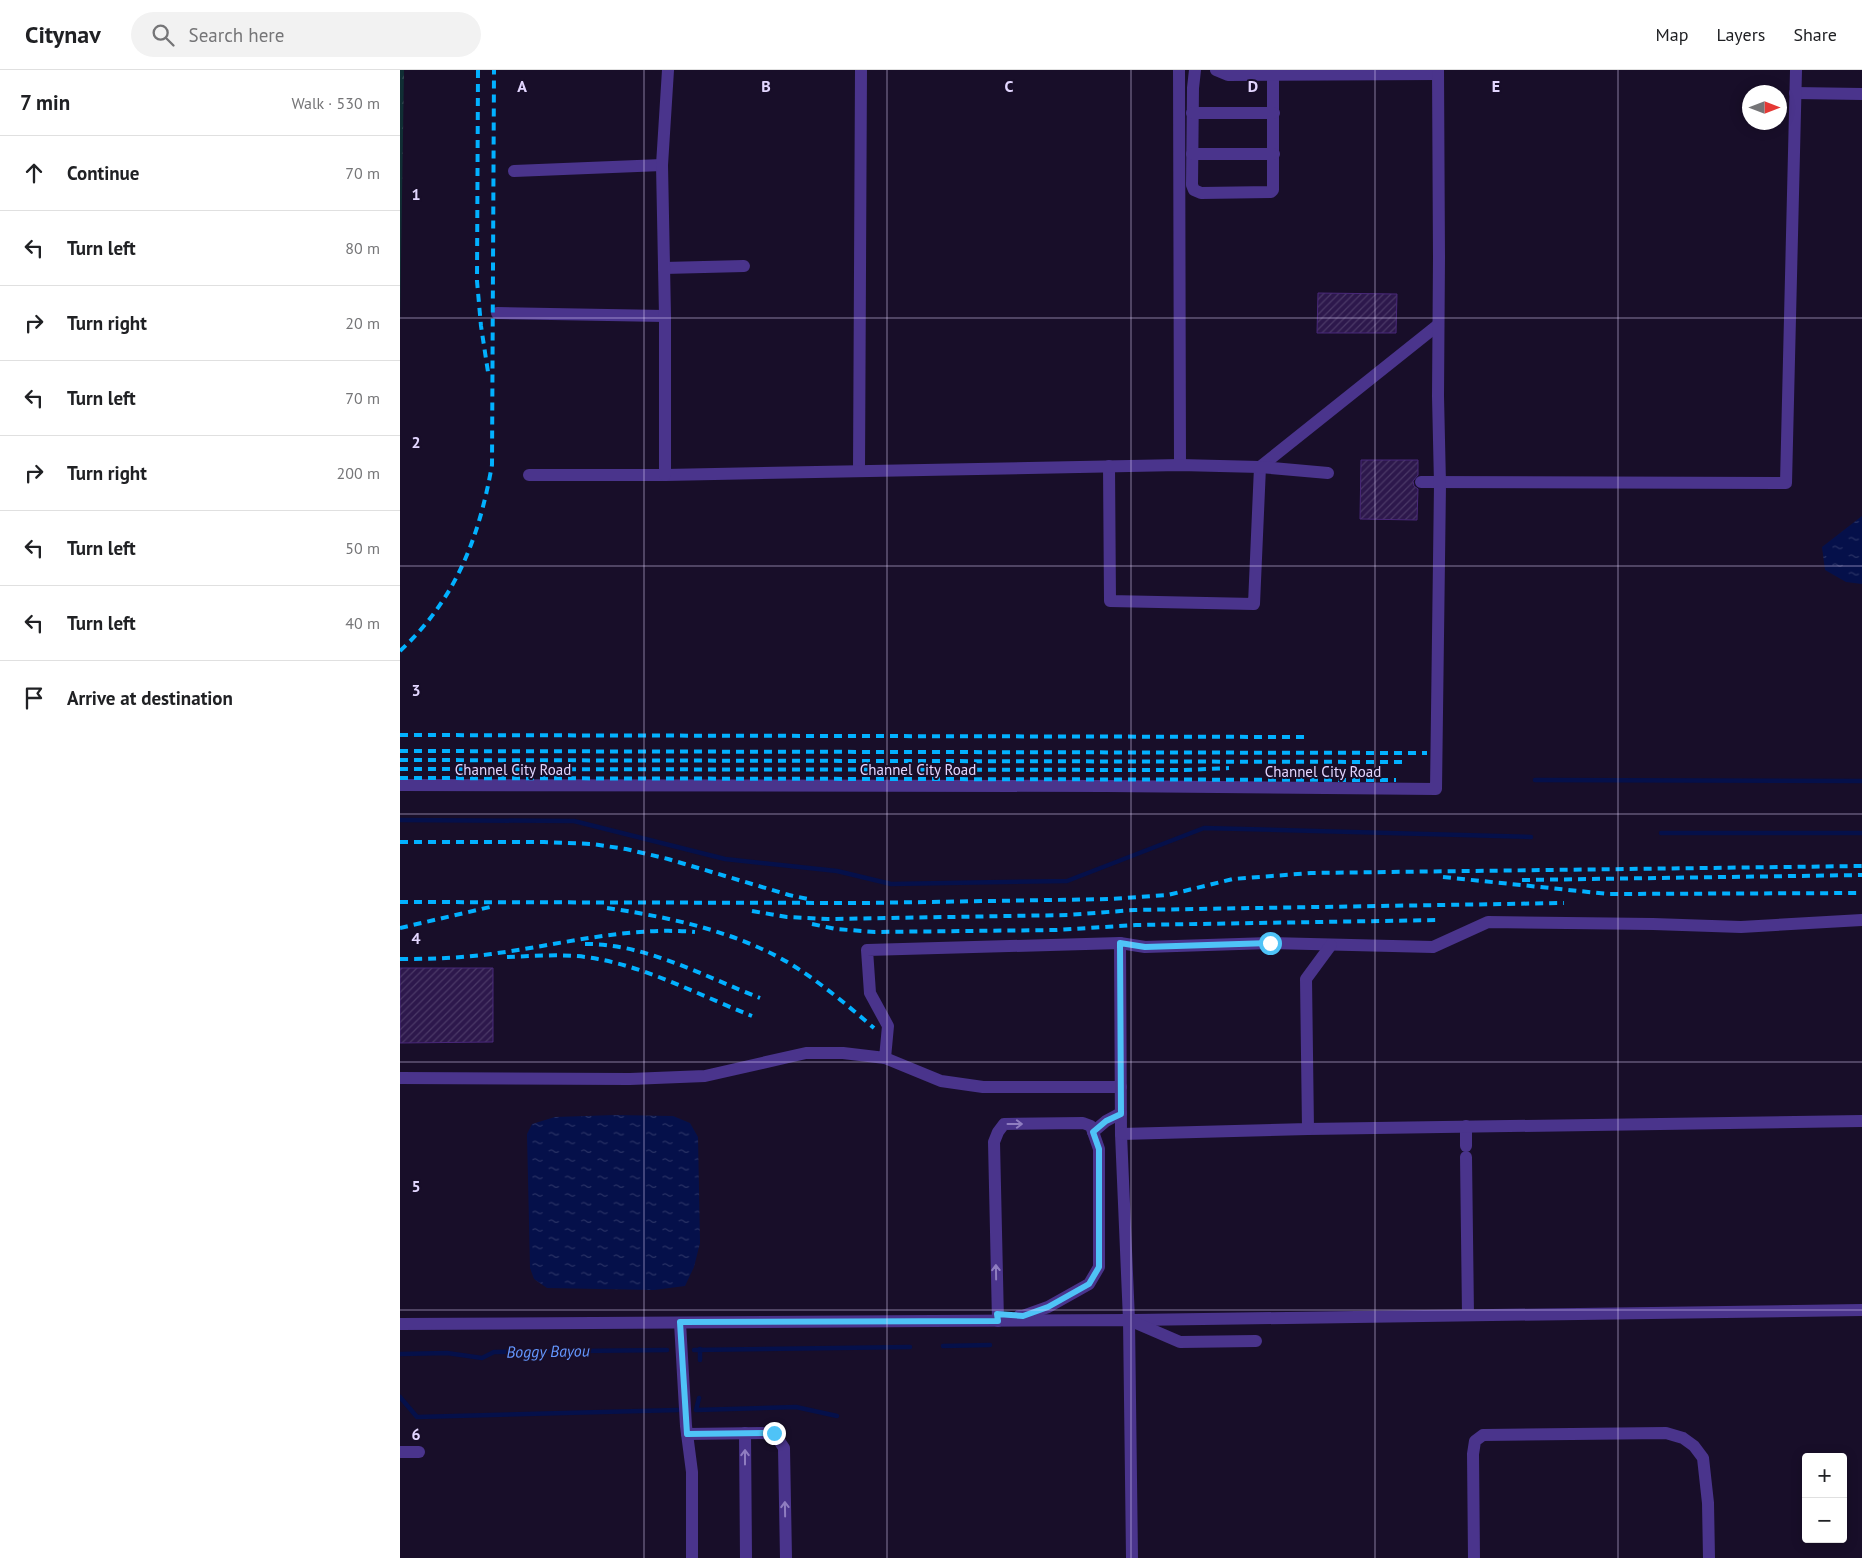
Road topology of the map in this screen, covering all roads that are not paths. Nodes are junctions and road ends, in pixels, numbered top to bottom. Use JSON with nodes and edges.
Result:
{"nodes":[{"id":1,"x":668,"y":70,"type":"edge"},
{"id":2,"x":861,"y":70,"type":"edge"},
{"id":3,"x":1180,"y":70,"type":"edge"},
{"id":4,"x":1195,"y":70,"type":"edge"},
{"id":5,"x":1216,"y":70,"type":"edge"},
{"id":6,"x":1796,"y":70,"type":"edge"},
{"id":7,"x":1438,"y":72,"type":"edge"},
{"id":8,"x":1273,"y":75,"type":"junction"},
{"id":9,"x":1795,"y":93,"type":"junction"},
{"id":10,"x":1862,"y":94,"type":"edge"},
{"id":11,"x":1192,"y":113,"type":"junction"},
{"id":12,"x":1274,"y":113,"type":"junction"},
{"id":13,"x":1192,"y":154,"type":"junction"},
{"id":14,"x":1274,"y":154,"type":"junction"},
{"id":15,"x":662,"y":165,"type":"junction"},
{"id":16,"x":514,"y":171,"type":"dead end"},
{"id":17,"x":744,"y":266,"type":"dead end"},
{"id":18,"x":664,"y":268,"type":"junction"},
{"id":19,"x":497,"y":313,"type":"dead end"},
{"id":20,"x":665,"y":316,"type":"junction"},
{"id":21,"x":1438,"y":325,"type":"junction"},
{"id":22,"x":1180,"y":465,"type":"junction"},
{"id":23,"x":1108,"y":466,"type":"junction"},
{"id":24,"x":1260,"y":467,"type":"junction"},
{"id":25,"x":859,"y":471,"type":"junction"},
{"id":26,"x":1328,"y":474,"type":"dead end"},
{"id":27,"x":528,"y":475,"type":"dead end"},
{"id":28,"x":665,"y":475,"type":"junction"},
{"id":29,"x":1421,"y":482,"type":"dead end"},
{"id":30,"x":1440,"y":484,"type":"junction"},
{"id":31,"x":400,"y":785,"type":"edge"},
{"id":32,"x":1862,"y":920,"type":"edge"},
{"id":33,"x":1120,"y":943,"type":"junction"},
{"id":34,"x":1331,"y":945,"type":"junction"},
{"id":35,"x":885,"y":1058,"type":"junction"},
{"id":36,"x":400,"y":1078,"type":"edge"},
{"id":37,"x":1122,"y":1086,"type":"junction"},
{"id":38,"x":1121,"y":1114,"type":"junction"},
{"id":39,"x":1862,"y":1121,"type":"edge"},
{"id":40,"x":1466,"y":1126,"type":"junction"},
{"id":41,"x":1308,"y":1129,"type":"junction"},
{"id":42,"x":1093,"y":1132,"type":"junction"},
{"id":43,"x":1121,"y":1134,"type":"junction"},
{"id":44,"x":1862,"y":1310,"type":"edge"},
{"id":45,"x":1468,"y":1315,"type":"junction"},
{"id":46,"x":998,"y":1318,"type":"junction"},
{"id":47,"x":1128,"y":1320,"type":"junction"},
{"id":48,"x":680,"y":1322,"type":"junction"},
{"id":49,"x":400,"y":1324,"type":"edge"},
{"id":50,"x":1256,"y":1341,"type":"dead end"},
{"id":51,"x":745,"y":1433,"type":"junction"},
{"id":52,"x":687,"y":1434,"type":"junction"},
{"id":53,"x":400,"y":1452,"type":"edge"},
{"id":54,"x":419,"y":1452,"type":"dead end"},
{"id":55,"x":692,"y":1558,"type":"edge"},
{"id":56,"x":746,"y":1558,"type":"edge"},
{"id":57,"x":786,"y":1558,"type":"edge"},
{"id":58,"x":1132,"y":1558,"type":"edge"},
{"id":59,"x":1474,"y":1558,"type":"edge"},
{"id":60,"x":1708,"y":1558,"type":"edge"}],
"edges":[{"from":1,"to":15,"type":"lane"},
{"from":2,"to":25,"type":"lane"},
{"from":3,"to":22,"type":"lane"},
{"from":4,"to":11,"type":"lane"},
{"from":5,"to":8,"type":"lane"},
{"from":6,"to":9,"type":"lane"},
{"from":7,"to":8,"type":"lane"},
{"from":7,"to":21,"type":"lane"},
{"from":8,"to":12,"type":"lane"},
{"from":9,"to":10,"type":"lane"},
{"from":9,"to":30,"type":"lane"},
{"from":11,"to":12,"type":"lane"},
{"from":11,"to":13,"type":"lane"},
{"from":12,"to":14,"type":"lane"},
{"from":13,"to":14,"type":"lane"},
{"from":13,"to":14,"type":"lane"},
{"from":15,"to":16,"type":"lane"},
{"from":15,"to":18,"type":"lane"},
{"from":17,"to":18,"type":"lane"},
{"from":18,"to":20,"type":"lane"},
{"from":19,"to":20,"type":"lane"},
{"from":20,"to":28,"type":"lane"},
{"from":21,"to":24,"type":"lane"},
{"from":21,"to":30,"type":"lane"},
{"from":22,"to":23,"type":"lane"},
{"from":22,"to":24,"type":"lane"},
{"from":23,"to":24,"type":"lane"},
{"from":23,"to":25,"type":"lane"},
{"from":24,"to":26,"type":"lane"},
{"from":25,"to":28,"type":"lane"},
{"from":27,"to":28,"type":"lane"},
{"from":29,"to":30,"type":"lane"},
{"from":30,"to":31,"type":"lane","name":"Channel City Road"},
{"from":32,"to":34,"type":"lane"},
{"from":33,"to":34,"type":"lane"},
{"from":33,"to":35,"type":"lane"},
{"from":33,"to":37,"type":"lane"},
{"from":34,"to":41,"type":"lane"},
{"from":35,"to":36,"type":"lane"},
{"from":35,"to":37,"type":"lane"},
{"from":37,"to":38,"type":"lane"},
{"from":38,"to":42,"type":"lane"},
{"from":38,"to":43,"type":"lane"},
{"from":39,"to":40,"type":"lane"},
{"from":40,"to":41,"type":"lane"},
{"from":40,"to":45,"type":"lane"},
{"from":41,"to":43,"type":"lane"},
{"from":42,"to":46,"type":"lane"},
{"from":46,"to":42,"type":"lane","one_way":true},
{"from":43,"to":47,"type":"lane"},
{"from":44,"to":45,"type":"lane"},
{"from":45,"to":47,"type":"lane"},
{"from":46,"to":47,"type":"lane"},
{"from":46,"to":48,"type":"lane"},
{"from":47,"to":50,"type":"lane"},
{"from":47,"to":58,"type":"lane"},
{"from":48,"to":49,"type":"lane"},
{"from":48,"to":52,"type":"lane"},
{"from":51,"to":52,"type":"lane"},
{"from":56,"to":51,"type":"lane","one_way":true},
{"from":57,"to":51,"type":"lane","one_way":true},
{"from":52,"to":55,"type":"lane"},
{"from":53,"to":54,"type":"lane"},
{"from":59,"to":60,"type":"lane"}]}
